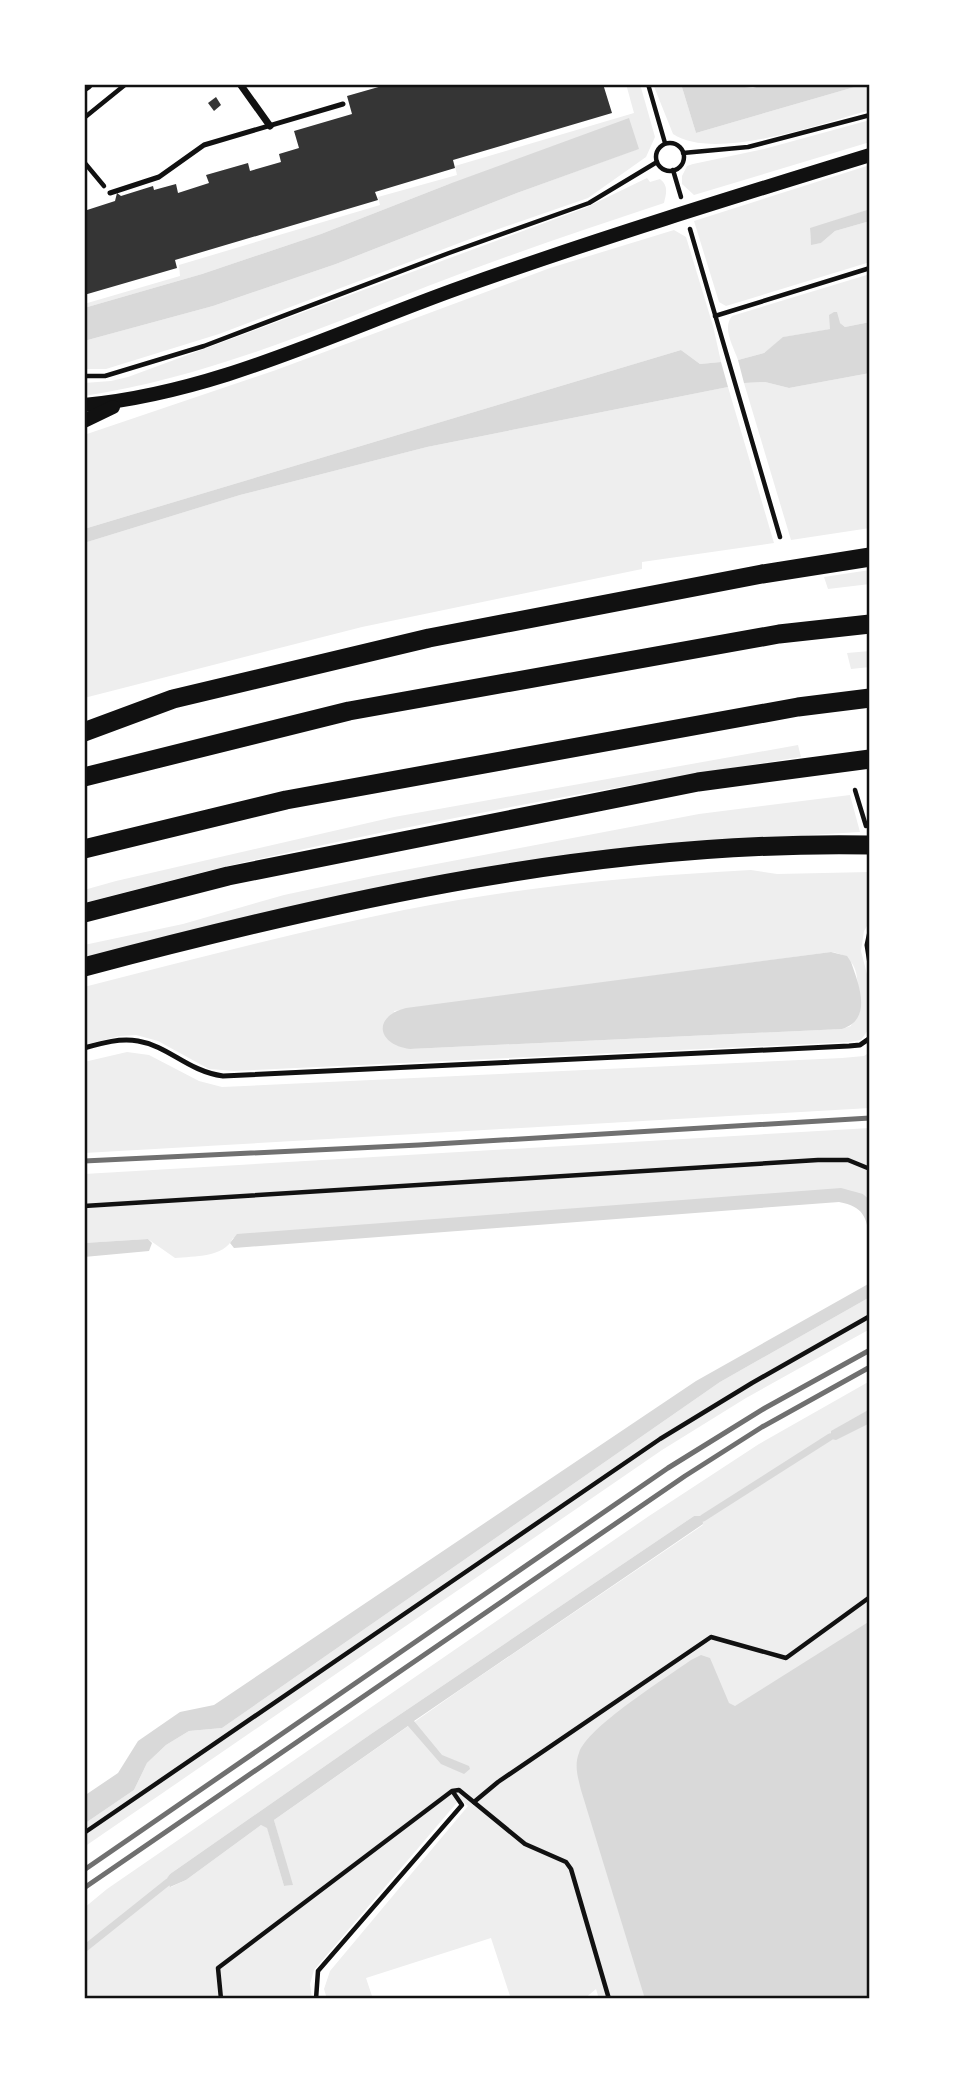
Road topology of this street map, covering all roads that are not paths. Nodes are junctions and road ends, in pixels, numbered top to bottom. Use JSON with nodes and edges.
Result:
{"nodes":[{"id":1,"x":240,"y":84,"type":"edge"},
{"id":2,"x":343,"y":104,"type":"dead end"},
{"id":3,"x":270,"y":126,"type":"junction"},
{"id":4,"x":870,"y":155,"type":"edge"},
{"id":5,"x":110,"y":193,"type":"road end"},
{"id":6,"x":124,"y":402,"type":"junction"},
{"id":7,"x":84,"y":405,"type":"edge"},
{"id":8,"x":84,"y":421,"type":"edge"},
{"id":9,"x":870,"y":557,"type":"edge"},
{"id":10,"x":870,"y":624,"type":"edge"},
{"id":11,"x":864,"y":698,"type":"edge"},
{"id":12,"x":84,"y":732,"type":"edge"},
{"id":13,"x":870,"y":759,"type":"edge"},
{"id":14,"x":84,"y":778,"type":"edge"},
{"id":15,"x":870,"y":845,"type":"edge"},
{"id":16,"x":84,"y":849,"type":"edge"},
{"id":17,"x":84,"y":913,"type":"edge"},
{"id":18,"x":870,"y":931,"type":"edge"},
{"id":19,"x":870,"y":964,"type":"edge"},
{"id":20,"x":84,"y":967,"type":"edge"},
{"id":21,"x":870,"y":1038,"type":"edge"},
{"id":22,"x":84,"y":1048,"type":"edge"}],
"edges":[{"from":1,"to":3,"type":"street"},
{"from":2,"to":3,"type":"lane"},
{"from":3,"to":5,"type":"lane"},
{"from":4,"to":6,"type":"main road"},
{"from":6,"to":7,"type":"main road"},
{"from":6,"to":8,"type":"main road"},
{"from":9,"to":12,"type":"highway"},
{"from":10,"to":14,"type":"highway"},
{"from":11,"to":16,"type":"highway"},
{"from":13,"to":17,"type":"highway"},
{"from":15,"to":20,"type":"highway"},
{"from":18,"to":19,"type":"lane"},
{"from":21,"to":22,"type":"lane"}]}
